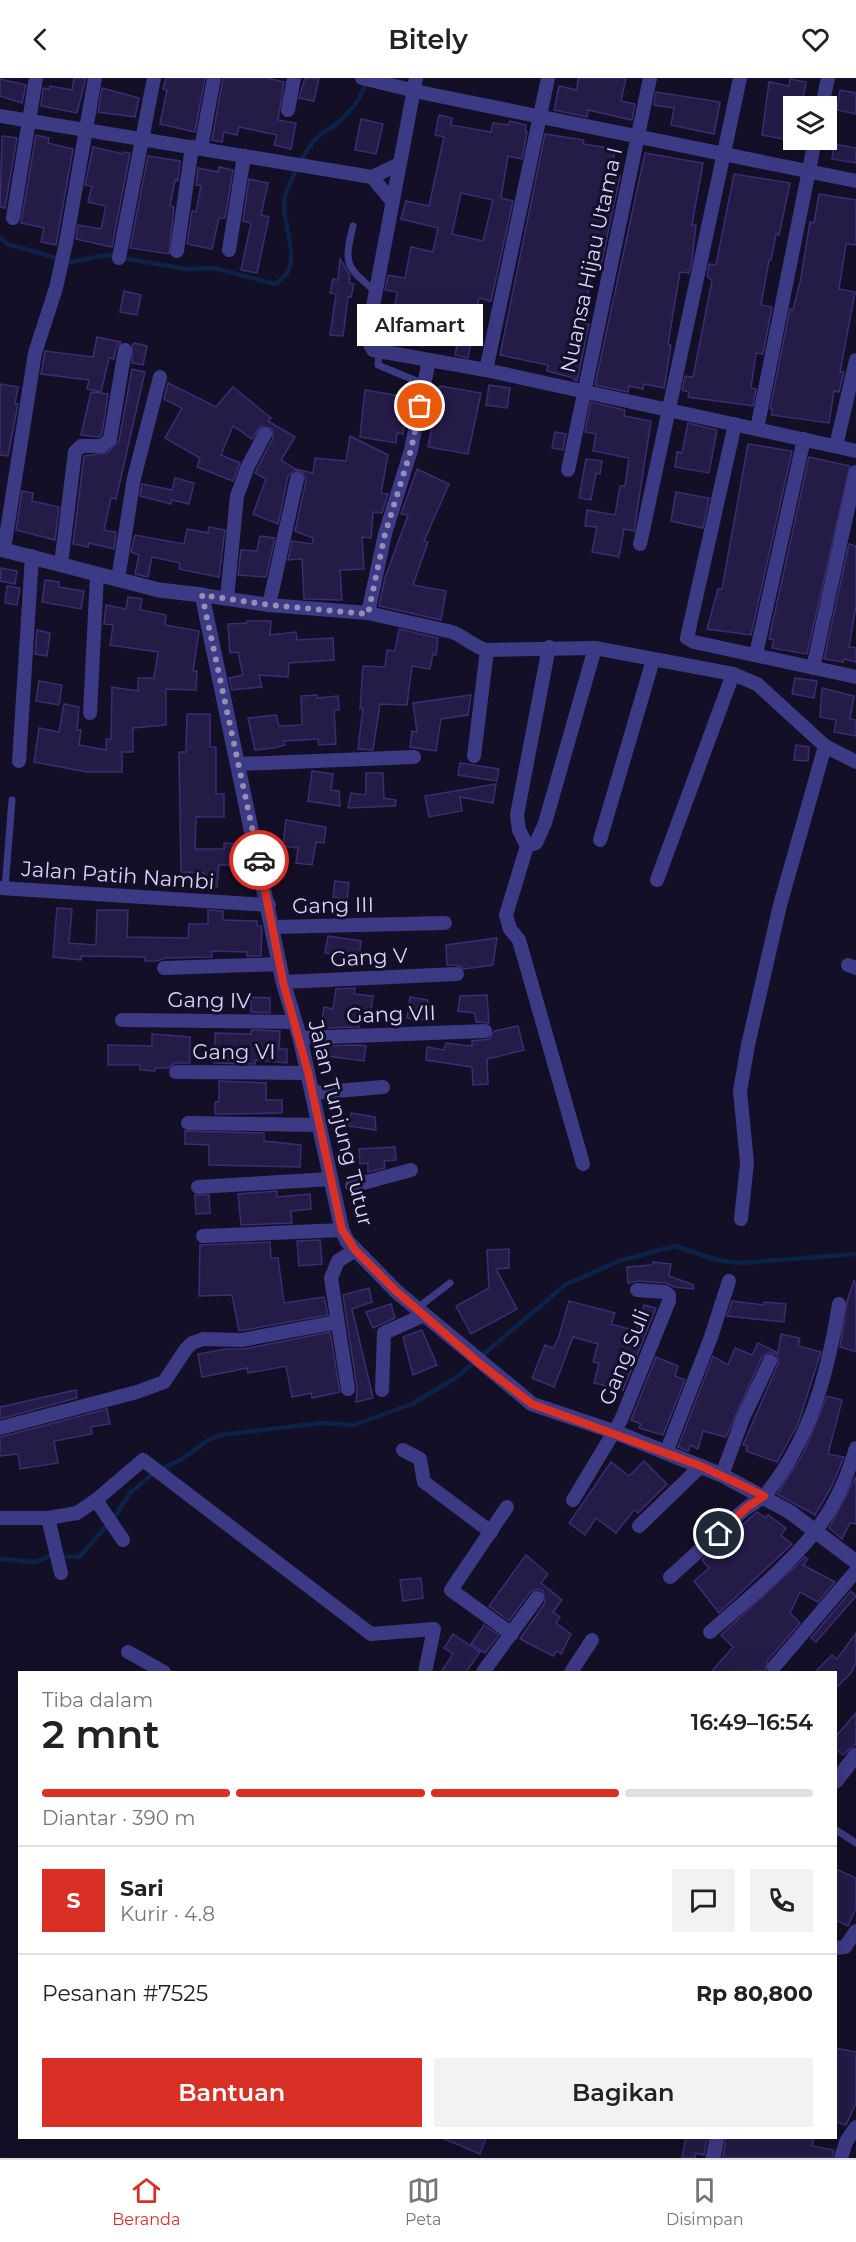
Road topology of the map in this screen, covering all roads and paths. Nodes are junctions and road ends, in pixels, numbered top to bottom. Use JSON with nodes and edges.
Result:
{"nodes":[{"id":1,"x":36,"y":78,"type":"edge"},
{"id":2,"x":95,"y":78,"type":"edge"},
{"id":3,"x":154,"y":78,"type":"edge"},
{"id":4,"x":214,"y":78,"type":"edge"},
{"id":5,"x":294,"y":78,"type":"edge"},
{"id":6,"x":363,"y":78,"type":"edge"},
{"id":7,"x":548,"y":78,"type":"edge"},
{"id":8,"x":650,"y":78,"type":"edge"},
{"id":9,"x":740,"y":78,"type":"edge"},
{"id":10,"x":828,"y":78,"type":"edge"},
{"id":11,"x":409,"y":85,"type":"edge"},
{"id":12,"x":824,"y":96,"type":"edge"},
{"id":13,"x":288,"y":110,"type":"dead end"},
{"id":14,"x":540,"y":115,"type":"junction"},
{"id":15,"x":0,"y":116,"type":"edge"},
{"id":16,"x":29,"y":121,"type":"junction"},
{"id":17,"x":86,"y":130,"type":"junction"},
{"id":18,"x":638,"y":135,"type":"junction"},
{"id":19,"x":143,"y":139,"type":"junction"},
{"id":20,"x":197,"y":148,"type":"junction"},
{"id":21,"x":813,"y":150,"type":"edge"},
{"id":22,"x":723,"y":153,"type":"junction"},
{"id":23,"x":244,"y":156,"type":"junction"},
{"id":24,"x":399,"y":164,"type":"junction"},
{"id":25,"x":809,"y":171,"type":"junction"},
{"id":26,"x":372,"y":177,"type":"junction"},
{"id":27,"x":856,"y":181,"type":"edge"},
{"id":28,"x":392,"y":201,"type":"junction"},
{"id":29,"x":14,"y":218,"type":"dead end"},
{"id":30,"x":353,"y":226,"type":"dead end"},
{"id":31,"x":229,"y":250,"type":"dead end"},
{"id":32,"x":177,"y":251,"type":"dead end"},
{"id":33,"x":119,"y":258,"type":"dead end"},
{"id":34,"x":375,"y":291,"type":"junction"},
{"id":35,"x":125,"y":350,"type":"dead end"},
{"id":36,"x":379,"y":352,"type":"junction"},
{"id":37,"x":429,"y":360,"type":"junction"},
{"id":38,"x":856,"y":360,"type":"edge"},
{"id":39,"x":486,"y":370,"type":"junction"},
{"id":40,"x":160,"y":377,"type":"dead end"},
{"id":41,"x":424,"y":385,"type":"junction"},
{"id":42,"x":585,"y":393,"type":"junction"},
{"id":43,"x":667,"y":409,"type":"junction"},
{"id":44,"x":735,"y":424,"type":"junction"},
{"id":45,"x":757,"y":429,"type":"junction"},
{"id":46,"x":265,"y":434,"type":"dead end"},
{"id":47,"x":804,"y":439,"type":"junction"},
{"id":48,"x":836,"y":447,"type":"junction"},
{"id":49,"x":856,"y":451,"type":"edge"},
{"id":50,"x":568,"y":470,"type":"dead end"},
{"id":51,"x":856,"y":472,"type":"edge"},
{"id":52,"x":297,"y":479,"type":"dead end"},
{"id":53,"x":640,"y":544,"type":"dead end"},
{"id":54,"x":2,"y":549,"type":"edge"},
{"id":55,"x":32,"y":556,"type":"junction"},
{"id":56,"x":61,"y":564,"type":"junction"},
{"id":57,"x":97,"y":574,"type":"junction"},
{"id":58,"x":118,"y":579,"type":"junction"},
{"id":59,"x":202,"y":595,"type":"junction"},
{"id":60,"x":227,"y":598,"type":"junction"},
{"id":61,"x":270,"y":605,"type":"junction"},
{"id":62,"x":368,"y":614,"type":"junction"},
{"id":63,"x":549,"y":647,"type":"junction"},
{"id":64,"x":595,"y":648,"type":"junction"},
{"id":65,"x":487,"y":650,"type":"junction"},
{"id":66,"x":756,"y":654,"type":"junction"},
{"id":67,"x":652,"y":660,"type":"junction"},
{"id":68,"x":813,"y":668,"type":"junction"},
{"id":69,"x":733,"y":674,"type":"junction"},
{"id":70,"x":856,"y":677,"type":"edge"},
{"id":71,"x":90,"y":713,"type":"dead end"},
{"id":72,"x":825,"y":746,"type":"junction"},
{"id":73,"x":474,"y":756,"type":"dead end"},
{"id":74,"x":414,"y":758,"type":"dead end"},
{"id":75,"x":19,"y":761,"type":"dead end"},
{"id":76,"x":856,"y":762,"type":"edge"},
{"id":77,"x":239,"y":764,"type":"junction"},
{"id":78,"x":12,"y":800,"type":"dead end"},
{"id":79,"x":600,"y":840,"type":"dead end"},
{"id":80,"x":527,"y":846,"type":"junction"},
{"id":81,"x":657,"y":880,"type":"dead end"},
{"id":82,"x":3,"y":888,"type":"edge"},
{"id":83,"x":269,"y":905,"type":"junction"},
{"id":84,"x":445,"y":923,"type":"dead end"},
{"id":85,"x":273,"y":927,"type":"junction"},
{"id":86,"x":280,"y":964,"type":"junction"},
{"id":87,"x":164,"y":968,"type":"dead end"},
{"id":88,"x":457,"y":974,"type":"dead end"},
{"id":89,"x":283,"y":982,"type":"junction"},
{"id":90,"x":122,"y":1020,"type":"dead end"},
{"id":91,"x":295,"y":1022,"type":"junction"},
{"id":92,"x":484,"y":1031,"type":"dead end"},
{"id":93,"x":300,"y":1038,"type":"junction"},
{"id":94,"x":176,"y":1072,"type":"dead end"},
{"id":95,"x":308,"y":1072,"type":"junction"},
{"id":96,"x":383,"y":1087,"type":"dead end"},
{"id":97,"x":313,"y":1093,"type":"junction"},
{"id":98,"x":188,"y":1123,"type":"dead end"},
{"id":99,"x":319,"y":1125,"type":"junction"},
{"id":100,"x":583,"y":1164,"type":"dead end"},
{"id":101,"x":411,"y":1170,"type":"dead end"},
{"id":102,"x":331,"y":1179,"type":"junction"},
{"id":103,"x":352,"y":1186,"type":"dead end"},
{"id":104,"x":198,"y":1187,"type":"dead end"},
{"id":105,"x":741,"y":1219,"type":"dead end"},
{"id":106,"x":342,"y":1230,"type":"junction"},
{"id":107,"x":203,"y":1236,"type":"dead end"},
{"id":108,"x":355,"y":1250,"type":"junction"},
{"id":109,"x":729,"y":1281,"type":"dead end"},
{"id":110,"x":450,"y":1284,"type":"dead end"},
{"id":111,"x":637,"y":1290,"type":"dead end"},
{"id":112,"x":839,"y":1304,"type":"dead end"},
{"id":113,"x":420,"y":1312,"type":"junction"},
{"id":114,"x":337,"y":1322,"type":"junction"},
{"id":115,"x":770,"y":1361,"type":"dead end"},
{"id":116,"x":348,"y":1389,"type":"dead end"},
{"id":117,"x":382,"y":1390,"type":"dead end"},
{"id":118,"x":0,"y":1428,"type":"edge"},
{"id":119,"x":615,"y":1432,"type":"junction"},
{"id":120,"x":856,"y":1448,"type":"edge"},
{"id":121,"x":403,"y":1450,"type":"dead end"},
{"id":122,"x":666,"y":1453,"type":"junction"},
{"id":123,"x":701,"y":1466,"type":"junction"},
{"id":124,"x":722,"y":1475,"type":"junction"},
{"id":125,"x":764,"y":1496,"type":"junction"},
{"id":126,"x":96,"y":1500,"type":"junction"},
{"id":127,"x":573,"y":1500,"type":"dead end"},
{"id":128,"x":507,"y":1508,"type":"dead end"},
{"id":129,"x":0,"y":1518,"type":"edge"},
{"id":130,"x":48,"y":1518,"type":"junction"},
{"id":131,"x":639,"y":1526,"type":"dead end"},
{"id":132,"x":815,"y":1531,"type":"junction"},
{"id":133,"x":491,"y":1532,"type":"junction"},
{"id":134,"x":123,"y":1540,"type":"dead end"},
{"id":135,"x":856,"y":1562,"type":"edge"},
{"id":136,"x":856,"y":1571,"type":"edge"},
{"id":137,"x":61,"y":1573,"type":"dead end"},
{"id":138,"x":670,"y":1577,"type":"dead end"},
{"id":139,"x":537,"y":1598,"type":"dead end"},
{"id":140,"x":710,"y":1632,"type":"dead end"},
{"id":141,"x":512,"y":1634,"type":"junction"},
{"id":142,"x":592,"y":1640,"type":"dead end"},
{"id":143,"x":128,"y":1652,"type":"dead end"},
{"id":144,"x":774,"y":1667,"type":"dead end"},
{"id":145,"x":162,"y":1671,"type":"edge"},
{"id":146,"x":425,"y":1671,"type":"edge"},
{"id":147,"x":484,"y":1671,"type":"edge"},
{"id":148,"x":572,"y":1671,"type":"edge"},
{"id":149,"x":856,"y":1755,"type":"edge"},
{"id":150,"x":837,"y":1780,"type":"edge"},
{"id":151,"x":837,"y":1831,"type":"edge"},
{"id":152,"x":856,"y":1843,"type":"edge"},
{"id":153,"x":856,"y":1931,"type":"edge"},
{"id":154,"x":837,"y":1948,"type":"edge"},
{"id":155,"x":856,"y":2127,"type":"edge"},
{"id":156,"x":717,"y":2139,"type":"edge"},
{"id":157,"x":713,"y":2158,"type":"edge"},
{"id":158,"x":841,"y":2158,"type":"edge"}],
"edges":[{"from":1,"to":16,"type":"street"},
{"from":2,"to":17,"type":"street"},
{"from":3,"to":19,"type":"street"},
{"from":4,"to":20,"type":"street"},
{"from":5,"to":13,"type":"street"},
{"from":6,"to":11,"type":"street"},
{"from":7,"to":14,"type":"street"},
{"from":8,"to":18,"type":"street","name":"Nuansa Hijau Utama I"},
{"from":9,"to":22,"type":"street"},
{"from":10,"to":12,"type":"street"},
{"from":11,"to":14,"type":"street"},
{"from":11,"to":24,"type":"street"},
{"from":14,"to":18,"type":"street"},
{"from":14,"to":39,"type":"street"},
{"from":15,"to":16,"type":"street"},
{"from":16,"to":17,"type":"street"},
{"from":16,"to":29,"type":"street"},
{"from":17,"to":19,"type":"street"},
{"from":17,"to":54,"type":"street"},
{"from":18,"to":22,"type":"street"},
{"from":18,"to":42,"type":"street","name":"Nuansa Hijau Utama I"},
{"from":19,"to":20,"type":"street"},
{"from":19,"to":33,"type":"street"},
{"from":20,"to":23,"type":"street"},
{"from":20,"to":32,"type":"street"},
{"from":21,"to":25,"type":"street"},
{"from":22,"to":25,"type":"street"},
{"from":22,"to":43,"type":"street"},
{"from":23,"to":26,"type":"street"},
{"from":23,"to":31,"type":"street"},
{"from":24,"to":26,"type":"street"},
{"from":24,"to":28,"type":"street"},
{"from":25,"to":27,"type":"street"},
{"from":25,"to":45,"type":"street"},
{"from":26,"to":28,"type":"street"},
{"from":28,"to":34,"type":"street"},
{"from":30,"to":34,"type":"lane"},
{"from":34,"to":36,"type":"street"},
{"from":35,"to":56,"type":"street"},
{"from":36,"to":37,"type":"street"},
{"from":36,"to":41,"type":"lane"},
{"from":37,"to":39,"type":"street"},
{"from":37,"to":41,"type":"street"},
{"from":38,"to":48,"type":"street"},
{"from":39,"to":42,"type":"street"},
{"from":40,"to":58,"type":"street"},
{"from":41,"to":62,"type":"street"},
{"from":42,"to":43,"type":"street"},
{"from":42,"to":50,"type":"street","name":"Nuansa Hijau Utama I"},
{"from":43,"to":44,"type":"street"},
{"from":43,"to":53,"type":"street"},
{"from":44,"to":45,"type":"street"},
{"from":44,"to":66,"type":"street"},
{"from":45,"to":47,"type":"street"},
{"from":46,"to":60,"type":"street"},
{"from":47,"to":48,"type":"street"},
{"from":47,"to":66,"type":"street"},
{"from":48,"to":49,"type":"street"},
{"from":51,"to":68,"type":"street"},
{"from":52,"to":61,"type":"street"},
{"from":54,"to":55,"type":"street"},
{"from":55,"to":56,"type":"street"},
{"from":55,"to":75,"type":"street"},
{"from":56,"to":57,"type":"street"},
{"from":57,"to":58,"type":"street"},
{"from":57,"to":71,"type":"street"},
{"from":58,"to":59,"type":"street"},
{"from":59,"to":60,"type":"street"},
{"from":59,"to":77,"type":"street","name":"Jalan Tunjung Tutur"},
{"from":60,"to":61,"type":"street"},
{"from":61,"to":62,"type":"street"},
{"from":62,"to":65,"type":"street"},
{"from":63,"to":64,"type":"street"},
{"from":63,"to":65,"type":"street"},
{"from":63,"to":80,"type":"street"},
{"from":64,"to":67,"type":"street"},
{"from":64,"to":80,"type":"street"},
{"from":65,"to":73,"type":"street"},
{"from":66,"to":68,"type":"street"},
{"from":67,"to":69,"type":"street"},
{"from":67,"to":79,"type":"street"},
{"from":68,"to":70,"type":"street"},
{"from":69,"to":72,"type":"street"},
{"from":69,"to":81,"type":"street"},
{"from":72,"to":76,"type":"street"},
{"from":72,"to":105,"type":"street"},
{"from":74,"to":77,"type":"street"},
{"from":77,"to":83,"type":"street","name":"Jalan Tunjung Tutur"},
{"from":78,"to":82,"type":"lane"},
{"from":80,"to":100,"type":"street"},
{"from":82,"to":83,"type":"street","name":"Jalan Patih Nambi"},
{"from":83,"to":85,"type":"street","name":"Jalan Tunjung Tutur"},
{"from":84,"to":85,"type":"street","name":"Gang III"},
{"from":85,"to":86,"type":"street","name":"Jalan Tunjung Tutur"},
{"from":86,"to":87,"type":"street"},
{"from":86,"to":89,"type":"street","name":"Jalan Tunjung Tutur"},
{"from":88,"to":89,"type":"street","name":"Gang V"},
{"from":89,"to":91,"type":"street","name":"Jalan Tunjung Tutur"},
{"from":90,"to":91,"type":"street","name":"Gang IV"},
{"from":91,"to":93,"type":"street","name":"Jalan Tunjung Tutur"},
{"from":92,"to":93,"type":"street","name":"Gang VII"},
{"from":93,"to":95,"type":"street","name":"Jalan Tunjung Tutur"},
{"from":94,"to":95,"type":"street","name":"Gang VI"},
{"from":95,"to":97,"type":"street","name":"Jalan Tunjung Tutur"},
{"from":96,"to":97,"type":"street"},
{"from":97,"to":99,"type":"street","name":"Jalan Tunjung Tutur"},
{"from":98,"to":99,"type":"street"},
{"from":99,"to":102,"type":"street","name":"Jalan Tunjung Tutur"},
{"from":101,"to":103,"type":"street"},
{"from":102,"to":104,"type":"street"},
{"from":102,"to":106,"type":"street","name":"Jalan Tunjung Tutur"},
{"from":106,"to":107,"type":"street"},
{"from":106,"to":108,"type":"street","name":"Jalan Tunjung Tutur"},
{"from":108,"to":113,"type":"street","name":"Jalan Tunjung Tutur"},
{"from":108,"to":114,"type":"street"},
{"from":109,"to":122,"type":"street"},
{"from":110,"to":113,"type":"lane"},
{"from":111,"to":119,"type":"street","name":"Gang Suli"},
{"from":112,"to":125,"type":"street"},
{"from":113,"to":117,"type":"street"},
{"from":113,"to":119,"type":"street","name":"Jalan Tunjung Tutur"},
{"from":114,"to":116,"type":"street"},
{"from":114,"to":118,"type":"street"},
{"from":115,"to":124,"type":"street"},
{"from":119,"to":122,"type":"street","name":"Jalan Tunjung Tutur"},
{"from":119,"to":127,"type":"street"},
{"from":120,"to":132,"type":"street"},
{"from":121,"to":133,"type":"street"},
{"from":122,"to":123,"type":"street","name":"Jalan Tunjung Tutur"},
{"from":123,"to":124,"type":"street","name":"Jalan Tunjung Tutur"},
{"from":123,"to":131,"type":"street"},
{"from":124,"to":125,"type":"street","name":"Jalan Tunjung Tutur"},
{"from":125,"to":132,"type":"street","name":"Jalan Tunjung Tutur"},
{"from":125,"to":138,"type":"street"},
{"from":126,"to":130,"type":"street"},
{"from":126,"to":134,"type":"street"},
{"from":126,"to":146,"type":"street"},
{"from":128,"to":133,"type":"street"},
{"from":129,"to":130,"type":"street"},
{"from":130,"to":137,"type":"street"},
{"from":132,"to":135,"type":"street","name":"Jalan Tunjung Tutur"},
{"from":132,"to":140,"type":"street"},
{"from":133,"to":141,"type":"street"},
{"from":136,"to":144,"type":"street"},
{"from":139,"to":141,"type":"street"},
{"from":141,"to":147,"type":"street"},
{"from":142,"to":148,"type":"street"},
{"from":143,"to":145,"type":"street"},
{"from":149,"to":150,"type":"street"},
{"from":151,"to":152,"type":"lane"},
{"from":153,"to":154,"type":"street"},
{"from":155,"to":158,"type":"street"},
{"from":156,"to":157,"type":"street"}]}
